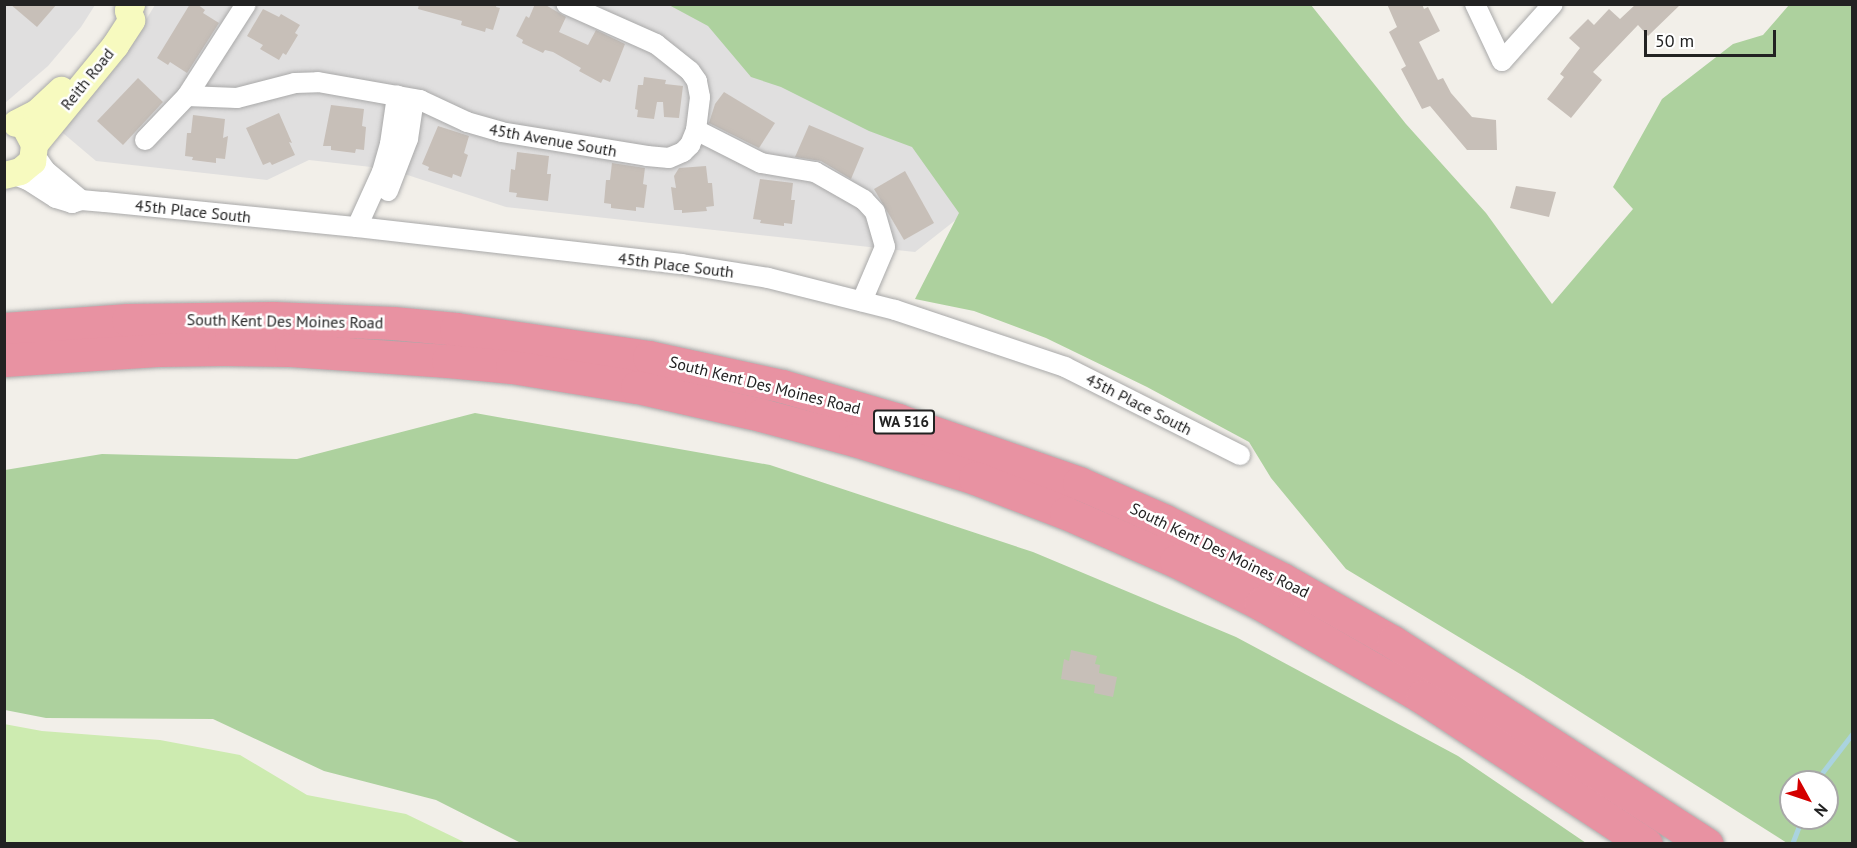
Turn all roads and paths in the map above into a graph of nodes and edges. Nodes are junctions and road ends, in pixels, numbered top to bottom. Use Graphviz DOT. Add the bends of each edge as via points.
graph roads {
  1 [pos="246,4"];
  2 [pos="566,4"];
  3 [pos="1474,4"];
  4 [pos="1552,4"];
  5 [pos="130,7"];
  6 [pos="187,96"];
  7 [pos="406,98"];
  8 [pos="10,122"];
  9 [pos="696,130"];
  10 [pos="145,140"];
  11 [pos="34,149"];
  12 [pos="8,174"];
  13 [pos="81,200"];
  14 [pos="364,228"];
  15 [pos="862,301"];
  16 [pos="4,329"];
  17 [pos="4,360"];
  18 [pos="1240,455"];
  19 [pos="1646,843"];
  20 [pos="1707,843"];
  1 -- 6 [label="street"];
  2 -- 9 [label="street, 45th Avenue South" via="656,44 685,66 700,91"];
  3 -- 4 [label="street" via="1502,61"];
  5 -- 8 [label="main road, Reith Road" via="120,12 50,102 36,113"];
  5 -- 11 [label="main road, Reith Road" via="131,20 115,45"];
  6 -- 7 [label="street, 45th Avenue South" via="237,98 318,81"];
  6 -- 10 [label="street"];
  7 -- 9 [label="street, 45th Avenue South" via="501,132 647,156 669,158 683,152"];
  7 -- 14 [label="street" via="402,158"];
  8 -- 11 [label="main road, Reith Road" via="31,135"];
  9 -- 15 [label="street" via="761,164 815,172 864,200 875,212 885,247"];
  11 -- 12 [label="main road, Reith Road" via="28,166"];
  11 -- 13 [label="street" via="46,171"];
  12 -- 13 [label="street, 45th Place South" via="28,180 62,201"];
  13 -- 14 [label="street, 45th Place South"];
  14 -- 15 [label="street, 45th Place South" via="725,270"];
  15 -- 18 [label="street, 45th Place South" via="1065,367"];
  16 -- 20 [label="highway, South Kent Des Moines Road / WA 516" via="128,320 273,318 456,329 649,357 782,386 898,420 1079,483 1282,579 1393,642"];
  17 -- 19 [label="highway, South Kent Des Moines Road / WA 516" via="224,349 291,350 512,367 637,387 855,440 975,478 1066,513 1176,561 1261,604 1422,697"];
}
